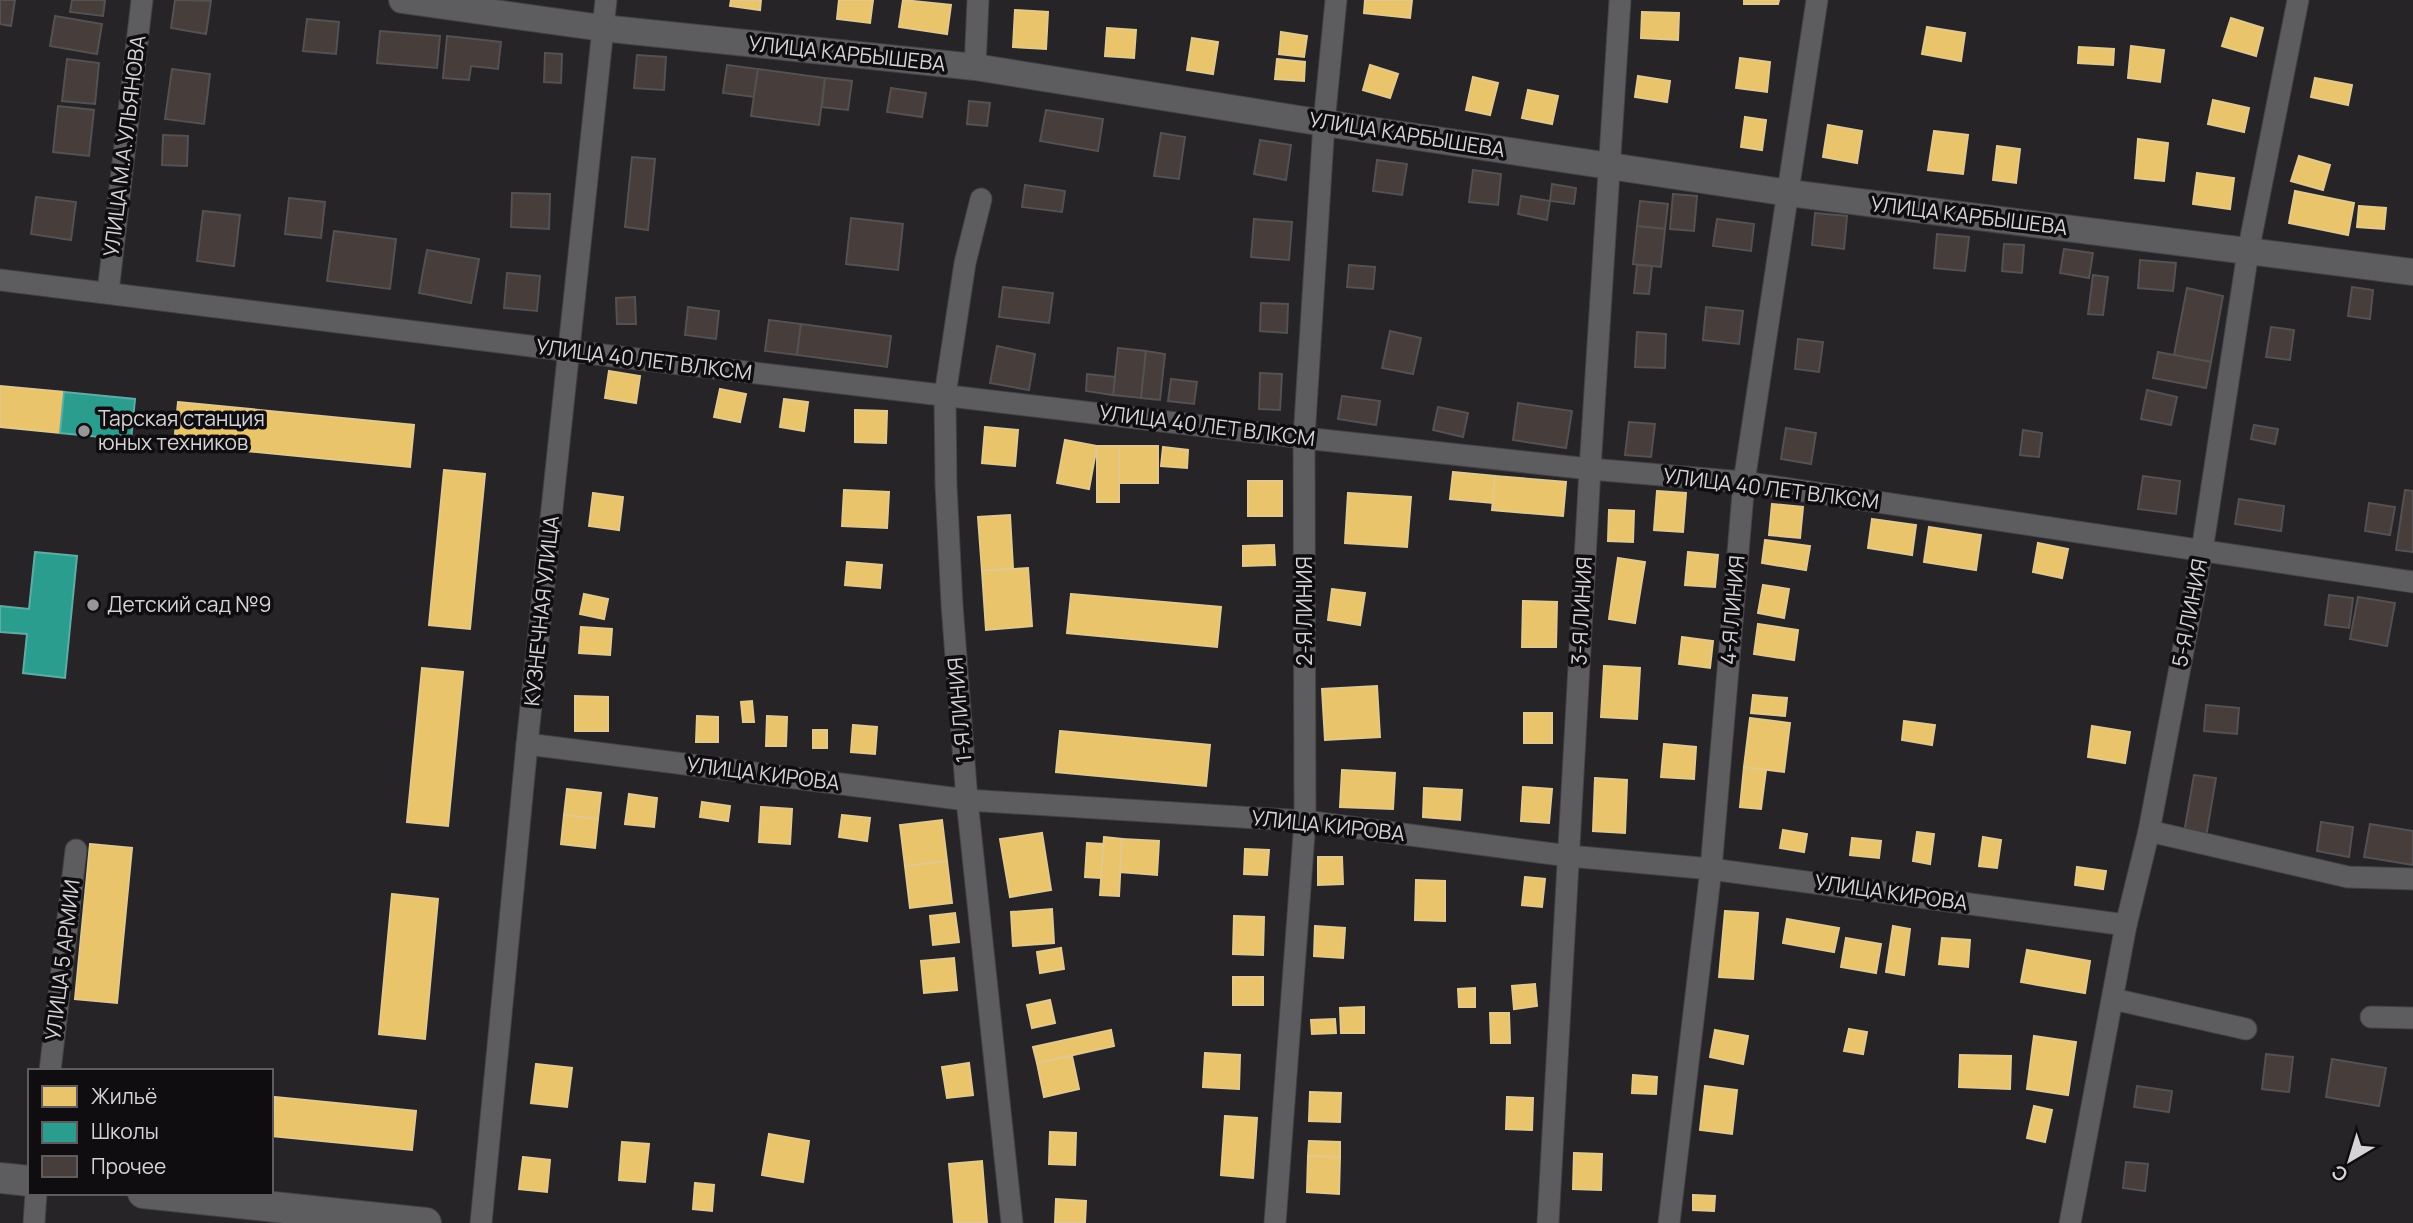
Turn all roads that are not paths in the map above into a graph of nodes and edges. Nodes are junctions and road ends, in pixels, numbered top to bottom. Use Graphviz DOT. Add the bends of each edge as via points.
graph roads {
  1 [pos="142,0"];
  2 [pos="402,0"];
  3 [pos="606,0"];
  4 [pos="978,0"];
  5 [pos="1336,0"];
  6 [pos="1620,0"];
  7 [pos="1817,0"];
  8 [pos="2298,0"];
  9 [pos="603,29"];
  10 [pos="975,67"];
  11 [pos="1324,123"];
  12 [pos="1610,166"];
  13 [pos="1789,193"];
  14 [pos="981,199"];
  15 [pos="2248,253"];
  16 [pos="2413,272"];
  17 [pos="0,280"];
  18 [pos="108,292"];
  19 [pos="570,351"];
  20 [pos="945,395"];
  21 [pos="1304,438"];
  22 [pos="1590,468"];
  23 [pos="1744,482"];
  24 [pos="2202,551"];
  25 [pos="2413,582"];
  26 [pos="527,744"];
  27 [pos="967,800"];
  28 [pos="1306,821"];
  29 [pos="2149,831"];
  30 [pos="76,850"];
  31 [pos="1569,856"];
  32 [pos="1711,869"];
  33 [pos="2413,879"];
  34 [pos="2126,925"];
  35 [pos="2113,999"];
  36 [pos="2371,1017"];
  37 [pos="2413,1018"];
  38 [pos="2246,1029"];
  39 [pos="50,1069"];
  40 [pos="0,1178"];
  41 [pos="28,1181"];
  42 [pos="36,1195"];
  43 [pos="162,1195"];
  44 [pos="34,1223"];
  45 [pos="426,1223"];
  46 [pos="481,1223"];
  47 [pos="1012,1223"];
  48 [pos="1275,1223"];
  49 [pos="1548,1223"];
  50 [pos="1669,1223"];
  51 [pos="2070,1223"];
  1 -- 18 [label="street, УЛИЦА М.А.УЛЬЯНОВА"];
  2 -- 9 [label="street, УЛИЦА КАРБЫШЕВА"];
  3 -- 9 [label="street, КУЗНЕЧНАЯ УЛИЦА"];
  4 -- 10 [label="street"];
  5 -- 11 [label="street, 2-Я ЛИНИЯ"];
  6 -- 12 [label="street, 3-Я ЛИНИЯ"];
  7 -- 13 [label="street, 4-Я ЛИНИЯ"];
  8 -- 15 [label="street, 5-Я ЛИНИЯ"];
  9 -- 10 [label="street, УЛИЦА КАРБЫШЕВА"];
  9 -- 19 [label="street, КУЗНЕЧНАЯ УЛИЦА"];
  10 -- 11 [label="street, УЛИЦА КАРБЫШЕВА"];
  11 -- 12 [label="street, УЛИЦА КАРБЫШЕВА"];
  11 -- 21 [label="street, 2-Я ЛИНИЯ"];
  12 -- 13 [label="street, УЛИЦА КАРБЫШЕВА"];
  12 -- 22 [label="street, 3-Я ЛИНИЯ"];
  13 -- 15 [label="street, УЛИЦА КАРБЫШЕВА"];
  13 -- 23 [label="street, 4-Я ЛИНИЯ"];
  14 -- 20 [label="street, 1-Я ЛИНИЯ" via="965,263"];
  15 -- 16 [label="street, УЛИЦА КАРБЫШЕВА"];
  15 -- 24 [label="street, 5-Я ЛИНИЯ"];
  17 -- 18 [label="street, УЛИЦА 40 ЛЕТ ВЛКСМ"];
  18 -- 19 [label="street, УЛИЦА 40 ЛЕТ ВЛКСМ"];
  19 -- 20 [label="street, УЛИЦА 40 ЛЕТ ВЛКСМ"];
  19 -- 26 [label="street, КУЗНЕЧНАЯ УЛИЦА"];
  20 -- 21 [label="street, УЛИЦА 40 ЛЕТ ВЛКСМ"];
  20 -- 27 [label="street, 1-Я ЛИНИЯ" via="952,605"];
  21 -- 22 [label="street, УЛИЦА 40 ЛЕТ ВЛКСМ"];
  21 -- 28 [label="street, 2-Я ЛИНИЯ"];
  22 -- 23 [label="street, УЛИЦА 40 ЛЕТ ВЛКСМ"];
  22 -- 31 [label="street, 3-Я ЛИНИЯ"];
  23 -- 24 [label="street, УЛИЦА 40 ЛЕТ ВЛКСМ"];
  23 -- 32 [label="street, 4-Я ЛИНИЯ"];
  24 -- 25 [label="street, УЛИЦА 40 ЛЕТ ВЛКСМ"];
  24 -- 29 [label="street, 5-Я ЛИНИЯ"];
  26 -- 27 [label="street, УЛИЦА КИРОВА"];
  26 -- 46 [label="street, КУЗНЕЧНАЯ УЛИЦА"];
  27 -- 28 [label="street, УЛИЦА КИРОВА"];
  27 -- 47 [label="street, 1-Я ЛИНИЯ"];
  28 -- 31 [label="street, УЛИЦА КИРОВА"];
  28 -- 48 [label="street, 2-Я ЛИНИЯ"];
  29 -- 33 [label="street" via="2348,877"];
  29 -- 34 [label="street, 5-Я ЛИНИЯ"];
  30 -- 39 [label="street, УЛИЦА 5 АРМИИ"];
  31 -- 32 [label="street, УЛИЦА КИРОВА"];
  31 -- 49 [label="street, 3-Я ЛИНИЯ"];
  32 -- 34 [label="street, УЛИЦА КИРОВА"];
  32 -- 50 [label="street, 4-Я ЛИНИЯ"];
  34 -- 35 [label="street, 5-Я ЛИНИЯ"];
  35 -- 38 [label="street"];
  35 -- 51 [label="street, 5-Я ЛИНИЯ"];
  36 -- 37 [label="street"];
  40 -- 41 [label="main road"];
  42 -- 44 [label="street"];
  43 -- 45 [label="main road"];
}
